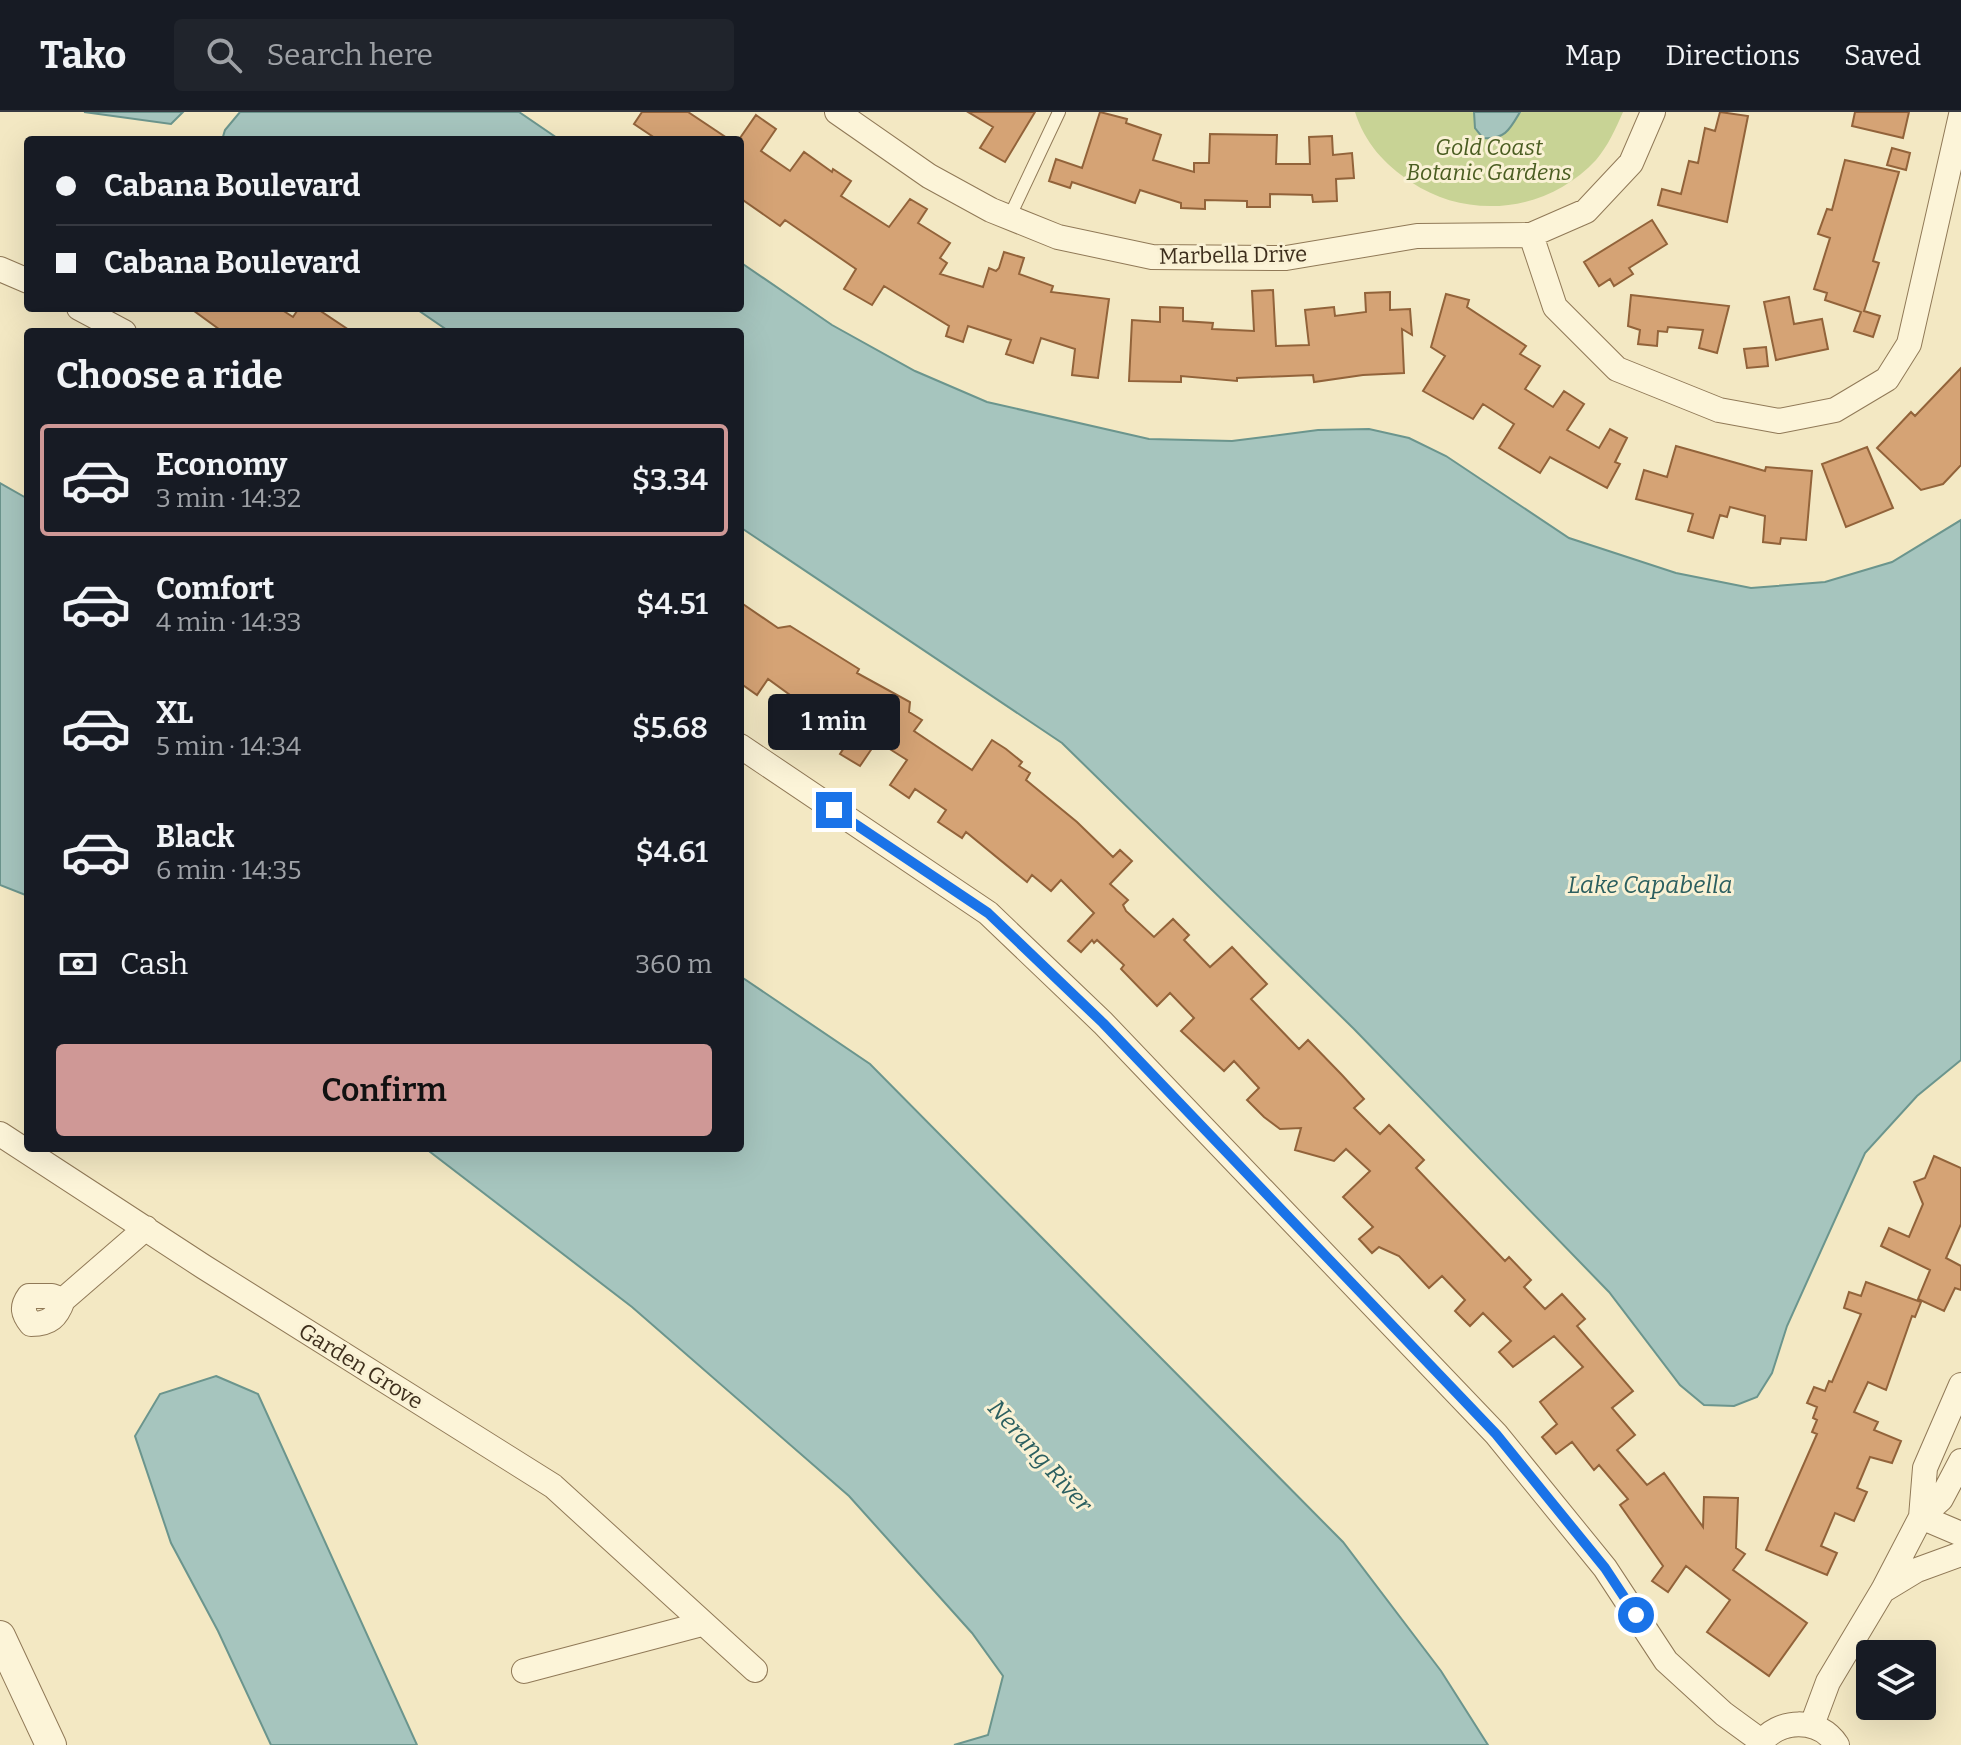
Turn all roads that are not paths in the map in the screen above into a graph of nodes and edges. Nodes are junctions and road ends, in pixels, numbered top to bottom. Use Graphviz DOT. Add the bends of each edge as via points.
graph roads {
  1 [pos="837,112"];
  2 [pos="1059,112"];
  3 [pos="1653,112"];
  4 [pos="1961,115"];
  5 [pos="1009,218"];
  6 [pos="1531,235"];
  7 [pos="0,269"];
  8 [pos="24,279"];
  9 [pos="86,312"];
  10 [pos="116,328"];
  11 [pos="744,749"];
  12 [pos="0,1134"];
  13 [pos="24,1149"];
  14 [pos="28,1152"];
  15 [pos="146,1228"];
  16 [pos="63,1300"];
  17 [pos="1961,1385"];
  18 [pos="1961,1461"];
  19 [pos="1921,1517"];
  20 [pos="1961,1534"];
  21 [pos="1961,1554"];
  22 [pos="1883,1590"];
  23 [pos="702,1624"];
  24 [pos="0,1636"];
  25 [pos="755,1670"];
  26 [pos="524,1671"];
  27 [pos="1812,1725"];
  28 [pos="1760,1743"];
  29 [pos="51,1745"];
  30 [pos="1837,1745"];
  1 -- 5 [label="street, Marbella Drive" via="929,176"];
  2 -- 5 [label="lane"];
  3 -- 6 [label="street, Marbella Drive" via="1631,163 1586,211"];
  4 -- 6 [label="street" via="1909,344 1887,379 1835,410 1779,421 1719,410 1617,369 1555,307"];
  5 -- 6 [label="street, Marbella Drive" via="1058,237 1152,257 1286,258 1417,236"];
  7 -- 8 [label="street"];
  9 -- 10 [label="street"];
  11 -- 28 [label="street" via="988,913 1103,1023 1496,1434 1605,1568 1666,1661"];
  12 -- 13 [label="street, Garden Grove"];
  14 -- 15 [label="street, Garden Grove"];
  15 -- 16 [label="street"];
  15 -- 23 [label="street, Garden Grove" via="553,1486"];
  17 -- 19 [label="street" via="1925,1468"];
  18 -- 19 [label="street" via="1941,1499"];
  19 -- 20 [label="street"];
  19 -- 22 [label="street"];
  21 -- 22 [label="street"];
  22 -- 27 [label="street" via="1828,1682"];
  23 -- 25 [label="street, Garden Grove"];
  23 -- 26 [label="street"];
  24 -- 29 [label="street"];
  27 -- 28 [label="street" via="1781,1727"];
  27 -- 30 [label="street"];
}
